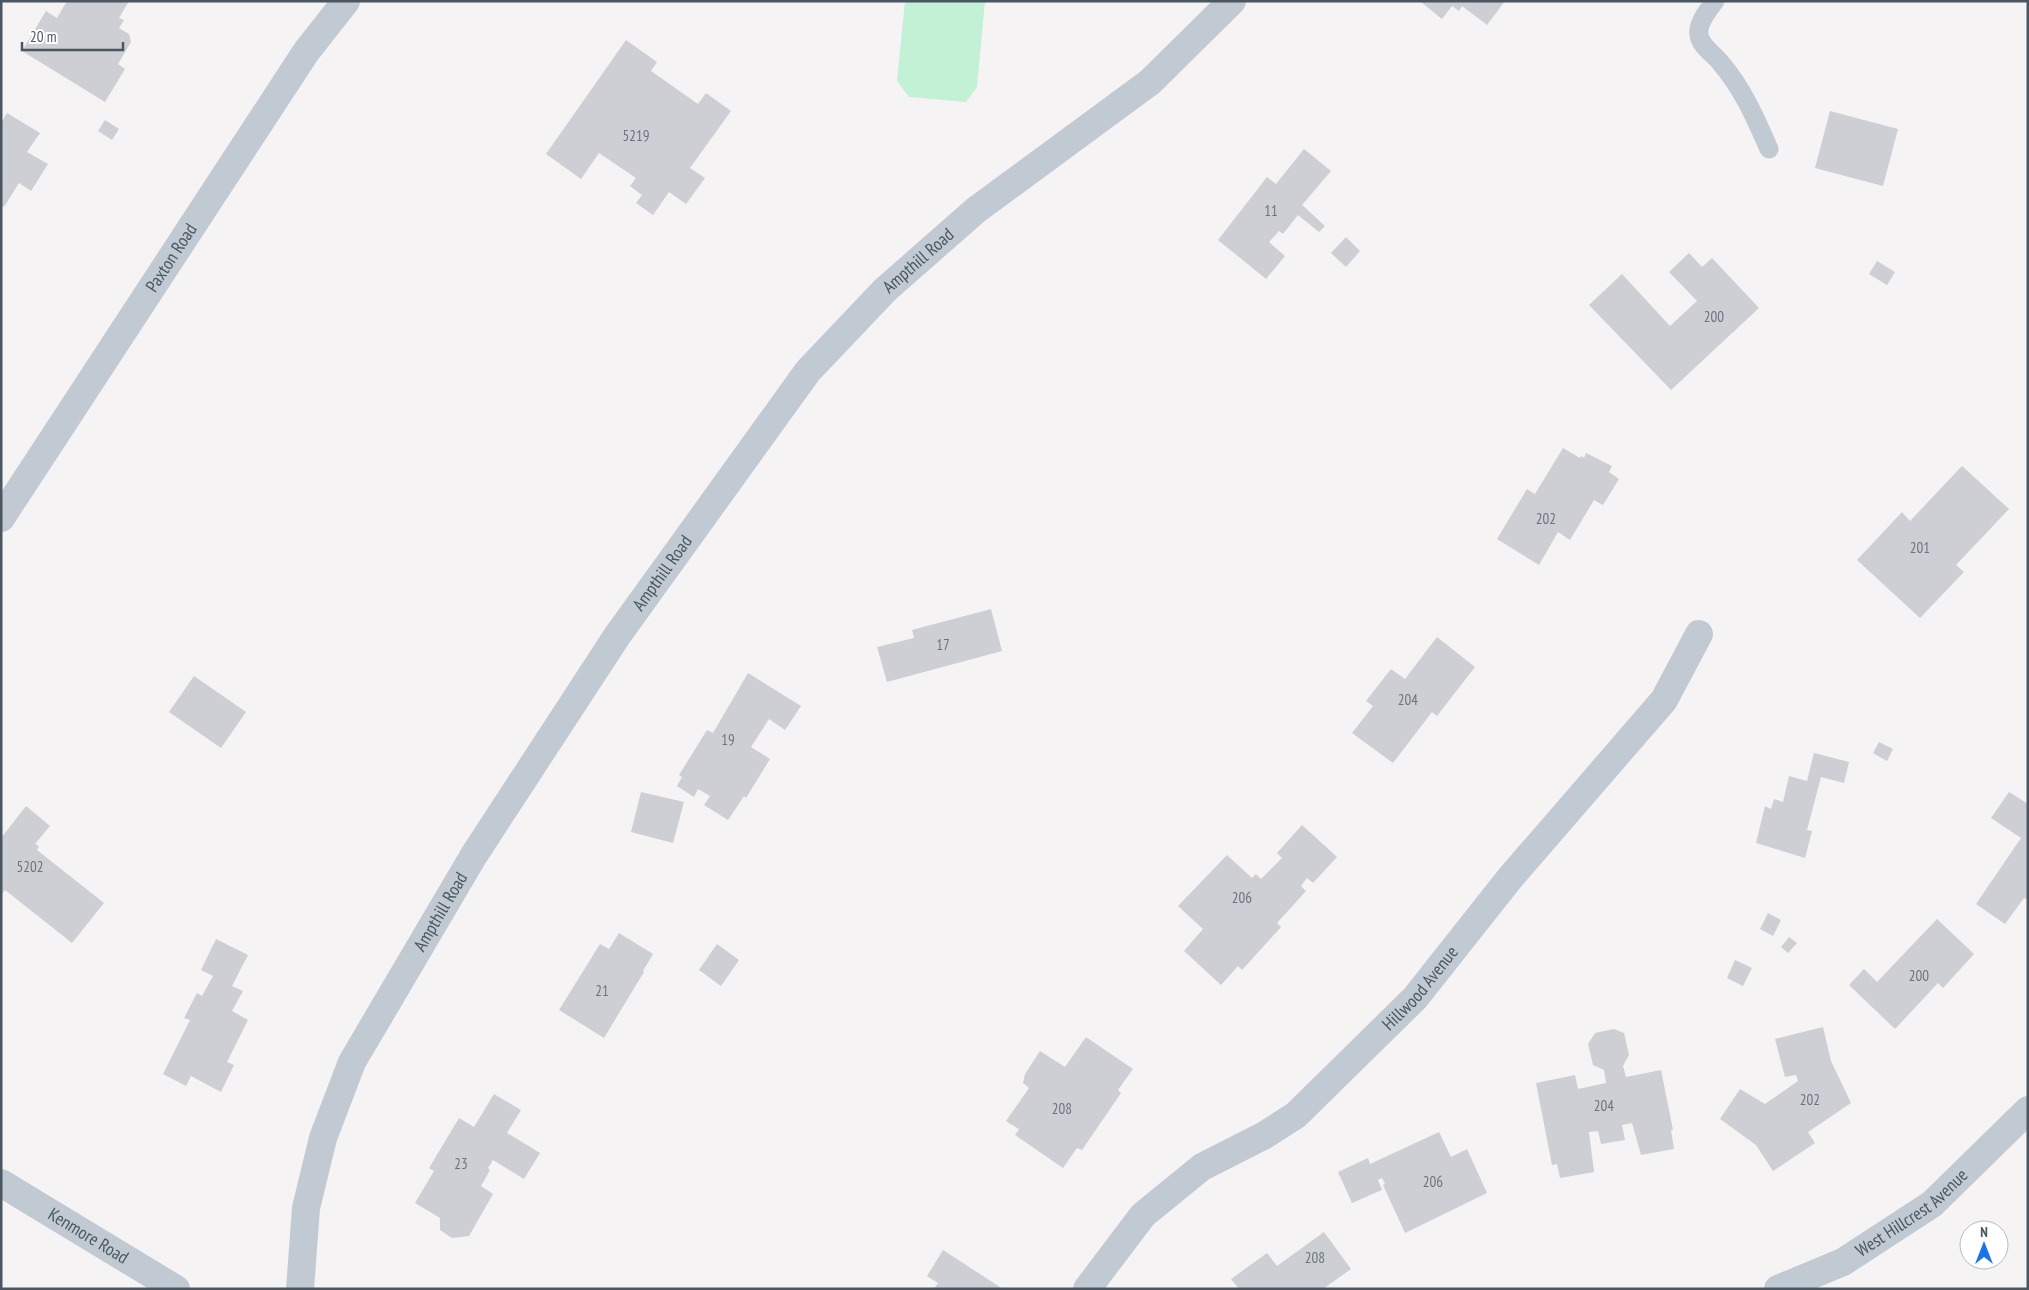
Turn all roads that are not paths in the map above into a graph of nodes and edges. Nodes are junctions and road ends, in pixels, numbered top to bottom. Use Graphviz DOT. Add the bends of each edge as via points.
graph roads {
  1 [pos="346,1"];
  2 [pos="1232,1"];
  3 [pos="1715,1"];
  4 [pos="1769,149"];
  5 [pos="1,518"];
  6 [pos="1699,634"];
  7 [pos="2028,1110"];
  8 [pos="1,1183"];
  9 [pos="176,1289"];
  10 [pos="300,1289"];
  11 [pos="1087,1289"];
  12 [pos="1778,1289"];
  1 -- 5 [label="street, Paxton Road" via="306,52"];
  2 -- 10 [label="street, Ampthill Road" via="1150,82 976,210 885,290 808,371 617,636 474,856 352,1062 322,1138 306,1208"];
  3 -- 4 [label="lane" via="1698,33 1701,43 1716,57 1750,104"];
  6 -- 11 [label="street, Hillwood Avenue" via="1664,700 1510,878 1415,998 1296,1115 1202,1167 1143,1216"];
  7 -- 12 [label="street, West Hillcrest Avenue" via="1932,1204 1843,1262"];
  8 -- 9 [label="street, Kenmore Road"];
}
